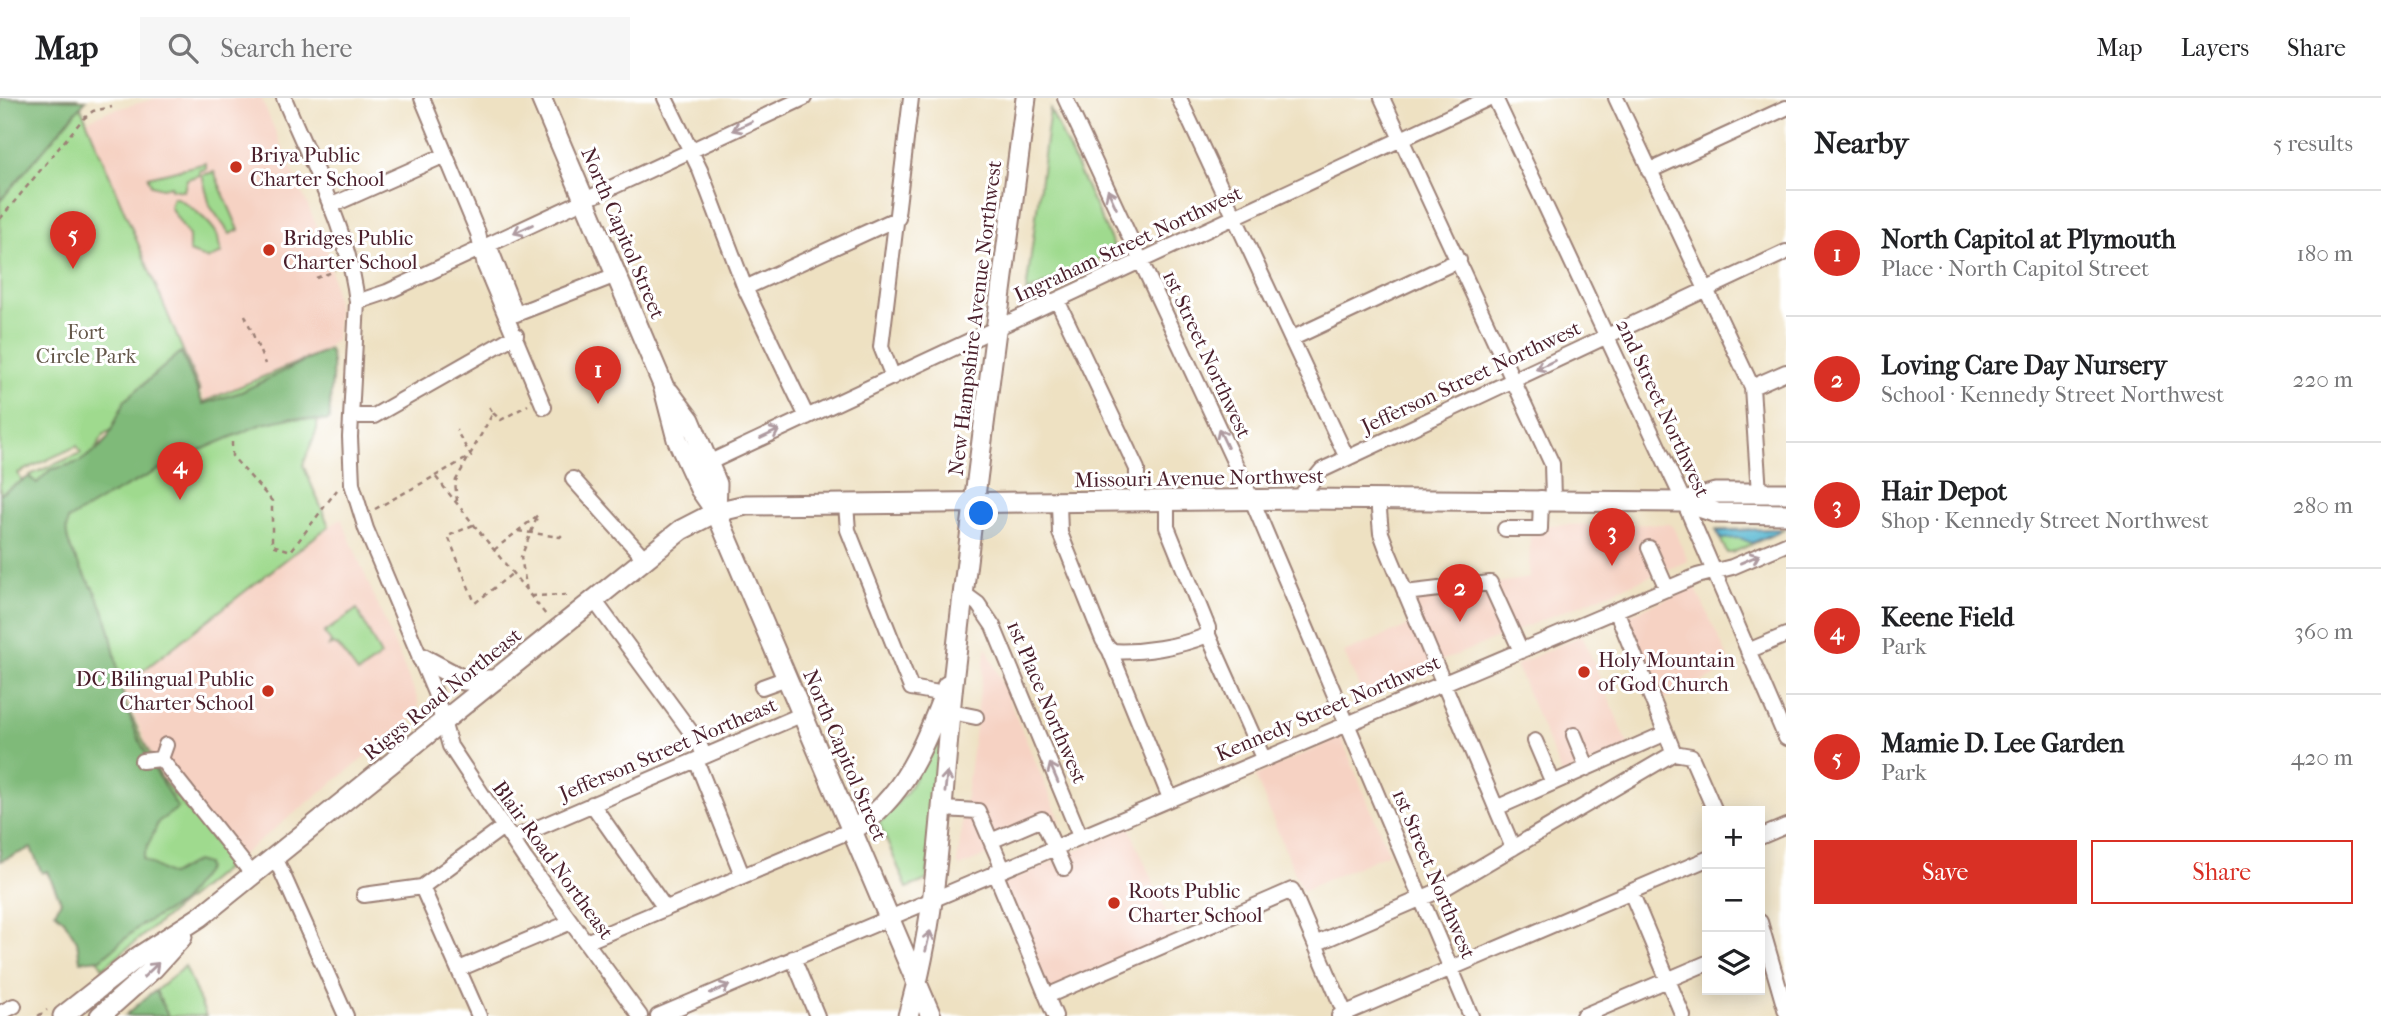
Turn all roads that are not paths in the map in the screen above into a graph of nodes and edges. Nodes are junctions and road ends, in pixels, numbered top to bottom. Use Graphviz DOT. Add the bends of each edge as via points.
graph roads {
  1 [pos="284,98"];
  2 [pos="422,98"];
  3 [pos="541,98"];
  4 [pos="666,98"];
  5 [pos="804,98"];
  6 [pos="911,98"];
  7 [pos="1026,98"];
  8 [pos="1065,98"];
  9 [pos="1180,98"];
  10 [pos="1382,98"];
  11 [pos="1489,98"];
  12 [pos="1495,98"];
  13 [pos="1616,98"];
  14 [pos="1786,107"];
  15 [pos="1402,139"];
  16 [pos="690,150"];
  17 [pos="445,155"];
  18 [pos="1649,170"];
  19 [pos="584,200"];
  20 [pos="330,206"];
  21 [pos="1236,216"];
  22 [pos="898,218"];
  23 [pos="485,247"];
  24 [pos="1786,252"];
  25 [pos="1459,260"];
  26 [pos="1140,261"];
  27 [pos="616,275"];
  28 [pos="745,288"];
  29 [pos="1705,290"];
  30 [pos="1057,300"];
  31 [pos="357,302"];
  32 [pos="997,328"];
  33 [pos="516,335"];
  34 [pos="1606,336"];
  35 [pos="1293,338"];
  36 [pos="1786,372"];
  37 [pos="893,377"];
  38 [pos="1514,379"];
  39 [pos="663,385"];
  40 [pos="1752,387"];
  41 [pos="544,407"];
  42 [pos="351,416"];
  43 [pos="807,417"];
  44 [pos="1347,458"];
  45 [pos="708,463"];
  46 [pos="573,479"];
  47 [pos="1759,493"];
  48 [pos="1786,493"];
  49 [pos="1547,498"];
  50 [pos="1298,499"];
  51 [pos="1378,499"];
  52 [pos="1252,500"];
  53 [pos="1137,501"];
  54 [pos="1167,501"];
  55 [pos="1684,502"];
  56 [pos="1059,503"];
  57 [pos="975,504"];
  58 [pos="846,505"];
  59 [pos="716,512"];
  60 [pos="1786,514"];
  61 [pos="1505,529"];
  62 [pos="1786,544"];
  63 [pos="1649,548"];
  64 [pos="645,559"];
  65 [pos="1713,572"];
  66 [pos="1667,589"];
  67 [pos="963,593"];
  68 [pos="1405,593"];
  69 [pos="594,600"];
  70 [pos="1616,610"];
  71 [pos="1208,635"];
  72 [pos="1786,635"];
  73 [pos="1110,651"];
  74 [pos="1521,651"];
  75 [pos="1748,651"];
  76 [pos="422,658"];
  77 [pos="787,678"];
  78 [pos="495,680"];
  79 [pos="1443,683"];
  80 [pos="762,687"];
  81 [pos="948,703"];
  82 [pos="803,714"];
  83 [pos="976,717"];
  84 [pos="441,723"];
  85 [pos="1346,724"];
  86 [pos="1666,733"];
  87 [pos="1574,735"];
  88 [pos="1786,737"];
  89 [pos="1535,741"];
  90 [pos="1674,753"];
  91 [pos="700,758"];
  92 [pos="1263,758"];
  93 [pos="142,761"];
  94 [pos="1587,767"];
  95 [pos="1553,783"];
  96 [pos="1170,798"];
  97 [pos="592,804"];
  98 [pos="1713,806"];
  99 [pos="1496,808"];
  100 [pos="943,809"];
  101 [pos="1786,826"];
  102 [pos="852,830"];
  103 [pos="507,833"];
  104 [pos="1765,835"];
  105 [pos="1080,836"];
  106 [pos="991,841"];
  107 [pos="1055,847"];
  108 [pos="1513,848"];
  109 [pos="275,857"];
  110 [pos="1702,861"];
  111 [pos="1064,868"];
  112 [pos="999,871"];
  113 [pos="253,875"];
  114 [pos="742,875"];
  115 [pos="422,887"];
  116 [pos="1631,892"];
  117 [pos="364,895"];
  118 [pos="934,898"];
  119 [pos="1421,899"];
  120 [pos="665,908"];
  121 [pos="200,917"];
  122 [pos="889,917"];
  123 [pos="571,922"];
  124 [pos="586,942"];
  125 [pos="1315,944"];
  126 [pos="1765,945"];
  127 [pos="793,958"];
  128 [pos="1702,965"];
  129 [pos="458,969"];
  130 [pos="1451,969"];
  131 [pos="1668,980"];
  132 [pos="918,984"];
  133 [pos="1047,996"];
  134 [pos="14,1006"];
  135 [pos="1786,1011"];
  136 [pos="0,1013"];
  137 [pos="1343,1015"];
  138 [pos="63,1016"];
  139 [pos="100,1016"];
  140 [pos="346,1016"];
  141 [pos="479,1016"];
  142 [pos="640,1016"];
  143 [pos="658,1016"];
  144 [pos="817,1016"];
  145 [pos="908,1016"];
  146 [pos="931,1016"];
  147 [pos="1055,1016"];
  148 [pos="1471,1016"];
  149 [pos="1583,1016"];
  150 [pos="1683,1016"];
  151 [pos="1774,1016"];
  1 -- 20 [label="street, Blair Road Northeast"];
  2 -- 17 [label="street"];
  3 -- 19 [label="main road, North Capitol Street"];
  4 -- 16 [label="street"];
  5 -- 16 [label="street, one-way"];
  6 -- 22 [label="street"];
  7 -- 32 [label="main road, New Hampshire Avenue Northwest"];
  26 -- 8 [label="street, 1st Street Northwest, one-way"];
  9 -- 21 [label="street"];
  10 -- 15 [label="street"];
  11 -- 15 [label="street, Ingraham Street Northwest"];
  12 -- 34 [label="street, 2nd Street Northwest"];
  13 -- 18 [label="street"];
  14 -- 18 [label="street"];
  15 -- 21 [label="street, Ingraham Street Northwest"];
  15 -- 25 [label="street"];
  16 -- 19 [label="street"];
  16 -- 28 [label="street"];
  17 -- 20 [label="street"];
  17 -- 23 [label="street"];
  18 -- 29 [label="street"];
  19 -- 23 [label="street, one-way"];
  19 -- 27 [label="main road, North Capitol Street"];
  20 -- 31 [label="street, Blair Road Northeast" via="350,258"];
  21 -- 26 [label="street, Ingraham Street Northwest"];
  21 -- 35 [label="street"];
  22 -- 28 [label="street"];
  22 -- 37 [label="street" via="881,348"];
  23 -- 27 [label="street" via="516,314"];
  23 -- 31 [label="street"];
  23 -- 33 [label="street" via="485,266"];
  24 -- 29 [label="street, Jefferson Street Northwest"];
  25 -- 35 [label="street"];
  25 -- 38 [label="street"];
  26 -- 30 [label="street, Ingraham Street Northwest"];
  52 -- 26 [label="street, 1st Street Northwest, one-way"];
  27 -- 39 [label="main road, North Capitol Street"];
  28 -- 43 [label="street"];
  29 -- 34 [label="street, Jefferson Street Northwest"];
  29 -- 40 [label="street"];
  30 -- 32 [label="street, Ingraham Street Northwest"];
  30 -- 53 [label="street" via="1138,469"];
  31 -- 42 [label="street, Blair Road Northeast"];
  32 -- 37 [label="street, Ingraham Street Northwest"];
  32 -- 57 [label="main road, New Hampshire Avenue Northwest"];
  33 -- 41 [label="street"];
  33 -- 42 [label="street" via="374,416"];
  34 -- 38 [label="street, Jefferson Street Northwest, one-way"];
  34 -- 55 [label="street, 2nd Street Northwest"];
  35 -- 44 [label="street"];
  36 -- 40 [label="street"];
  37 -- 43 [label="street, Ingraham Street Northwest"];
  38 -- 44 [label="street, Jefferson Street Northwest"];
  38 -- 49 [label="street" via="1552,464"];
  39 -- 45 [label="main road" via="690,420"];
  39 -- 59 [label="main road" via="677,439"];
  40 -- 47 [label="street"];
  42 -- 76 [label="street, Blair Road Northeast" via="350,460 358,508"];
  45 -- 43 [label="street, Ingraham Street Northwest, one-way"];
  44 -- 50 [label="street, Jefferson Street Northwest" via="1322,470"];
  45 -- 59 [label="main road" via="717,484"];
  46 -- 64 [label="street"];
  47 -- 48 [label="main road, Missouri Avenue Northwest"];
  47 -- 55 [label="main road, Missouri Avenue Northwest" via="1714,493"];
  49 -- 51 [label="main road, Missouri Avenue Northwest"];
  49 -- 55 [label="main road, Missouri Avenue Northwest"];
  49 -- 61 [label="street" via="1540,529"];
  50 -- 51 [label="main road, Missouri Avenue Northwest"];
  50 -- 52 [label="main road, Missouri Avenue Northwest"];
  51 -- 68 [label="street" via="1381,533"];
  52 -- 54 [label="main road, Missouri Avenue Northwest"];
  52 -- 85 [label="street, 1st Street Northwest"];
  53 -- 54 [label="main road, Missouri Avenue Northwest"];
  53 -- 56 [label="main road, Missouri Avenue Northwest"];
  54 -- 71 [label="street" via="1167,527"];
  55 -- 60 [label="main road, Missouri Avenue Northwest" via="1717,513"];
  55 -- 65 [label="street, 2nd Street Northwest"];
  56 -- 57 [label="main road, Missouri Avenue Northwest"];
  56 -- 73 [label="street" via="1060,533"];
  57 -- 58 [label="main road, Missouri Avenue Northwest"];
  57 -- 67 [label="main road, New Hampshire Avenue Northwest"];
  58 -- 59 [label="main road, Missouri Avenue Northwest" via="746,505"];
  58 -- 81 [label="street" via="848,530 911,688"];
  59 -- 64 [label="main road, Riggs Road Northeast" via="681,530"];
  59 -- 77 [label="main road, North Capitol Street"];
  65 -- 62 [label="street, Kennedy Street Northwest, one-way"];
  63 -- 66 [label="street"];
  64 -- 69 [label="main road, Riggs Road Northeast"];
  65 -- 66 [label="street, Kennedy Street Northwest"];
  65 -- 75 [label="street, 2nd Street Northwest"];
  66 -- 70 [label="street, Kennedy Street Northwest"];
  67 -- 81 [label="main road, New Hampshire Avenue Northwest"];
  105 -- 67 [label="street, 1st Place Northwest, one-way" via="993,626 978,604"];
  68 -- 74 [label="street" via="1490,583"];
  68 -- 79 [label="street"];
  69 -- 78 [label="main road, Riggs Road Northeast"];
  69 -- 91 [label="street" via="694,727"];
  70 -- 74 [label="street, Kennedy Street Northwest"];
  70 -- 86 [label="street"];
  71 -- 73 [label="street" via="1185,645"];
  71 -- 92 [label="street"];
  72 -- 75 [label="street"];
  73 -- 96 [label="street"];
  74 -- 79 [label="street, Kennedy Street Northwest"];
  75 -- 88 [label="street, 2nd Street Northwest"];
  76 -- 78 [label="main road" via="463,680"];
  76 -- 84 [label="street, Blair Road Northeast"];
  77 -- 80 [label="street"];
  77 -- 82 [label="main road, North Capitol Street"];
  78 -- 84 [label="main road, Riggs Road Northeast"];
  79 -- 85 [label="street, Kennedy Street Northwest"];
  79 -- 99 [label="street"];
  81 -- 83 [label="street"];
  100 -- 81 [label="main road, New Hampshire Avenue Northwest, one-way"];
  81 -- 102 [label="main road, New Hampshire Avenue Northwest" via="908,772 880,809"];
  82 -- 91 [label="street, Jefferson Street Northeast"];
  82 -- 102 [label="main road, North Capitol Street"];
  84 -- 103 [label="street, Blair Road Northeast" via="450,746"];
  84 -- 109 [label="main road, Riggs Road Northeast"];
  85 -- 92 [label="street, Kennedy Street Northwest"];
  85 -- 119 [label="street, 1st Street Northwest"];
  86 -- 90 [label="street"];
  86 -- 94 [label="street"];
  87 -- 94 [label="street"];
  89 -- 95 [label="street"];
  90 -- 98 [label="street" via="1691,756"];
  90 -- 108 [label="street"];
  91 -- 97 [label="street, Jefferson Street Northeast"];
  91 -- 114 [label="street"];
  92 -- 96 [label="street, Kennedy Street Northwest"];
  93 -- 113 [label="street" via="164,752"];
  94 -- 95 [label="street"];
  95 -- 99 [label="street"];
  96 -- 105 [label="street, Kennedy Street Northwest"];
  97 -- 103 [label="street, Jefferson Street Northeast"];
  97 -- 120 [label="street"];
  99 -- 108 [label="street"];
  100 -- 106 [label="street" via="978,811"];
  100 -- 118 [label="main road, New Hampshire Avenue Northwest"];
  101 -- 104 [label="street"];
  102 -- 114 [label="street"];
  102 -- 122 [label="main road, North Capitol Street"];
  103 -- 115 [label="street, Jefferson Street Northeast"];
  103 -- 123 [label="street, Blair Road Northeast"];
  105 -- 107 [label="street, Kennedy Street Northwest"];
  106 -- 107 [label="street" via="1042,819"];
  106 -- 112 [label="street"];
  107 -- 111 [label="street"];
  107 -- 112 [label="street, Kennedy Street Northwest"];
  108 -- 119 [label="street"];
  109 -- 113 [label="main road, Riggs Road Northeast"];
  109 -- 140 [label="street"];
  110 -- 116 [label="street"];
  112 -- 118 [label="street, Kennedy Street Northwest"];
  112 -- 133 [label="street"];
  113 -- 121 [label="main road, Riggs Road Northeast"];
  114 -- 120 [label="street"];
  115 -- 117 [label="street"];
  115 -- 129 [label="street"];
  116 -- 130 [label="street"];
  116 -- 131 [label="street"];
  118 -- 122 [label="street, Kennedy Street Northwest"];
  132 -- 118 [label="main road, New Hampshire Avenue Northwest, one-way"];
  119 -- 125 [label="street"];
  119 -- 130 [label="street, 1st Street Northwest"];
  120 -- 124 [label="street"];
  121 -- 138 [label="main road, Riggs Road Northeast" via="138,957"];
  139 -- 121 [label="main road, Riggs Road Northeast, one-way" via="153,969"];
  122 -- 127 [label="street, Kennedy Street Northwest"];
  122 -- 132 [label="main road, North Capitol Street"];
  123 -- 124 [label="street, Blair Road Northeast"];
  123 -- 129 [label="street"];
  124 -- 142 [label="street, Blair Road Northeast"];
  125 -- 133 [label="street" via="1292,890"];
  125 -- 137 [label="street"];
  126 -- 135 [label="street"];
  143 -- 127 [label="street, Kennedy Street Northwest, one-way"];
  127 -- 144 [label="street"];
  128 -- 131 [label="street"];
  129 -- 141 [label="street"];
  130 -- 137 [label="street"];
  130 -- 148 [label="street, 1st Street Northwest"];
  131 -- 149 [label="street"];
  131 -- 150 [label="street"];
  132 -- 145 [label="main road, New Hampshire Avenue Northwest"];
  132 -- 146 [label="main road, North Capitol Street"];
  133 -- 147 [label="street"];
  134 -- 136 [label="street"];
  135 -- 151 [label="street"];
}
